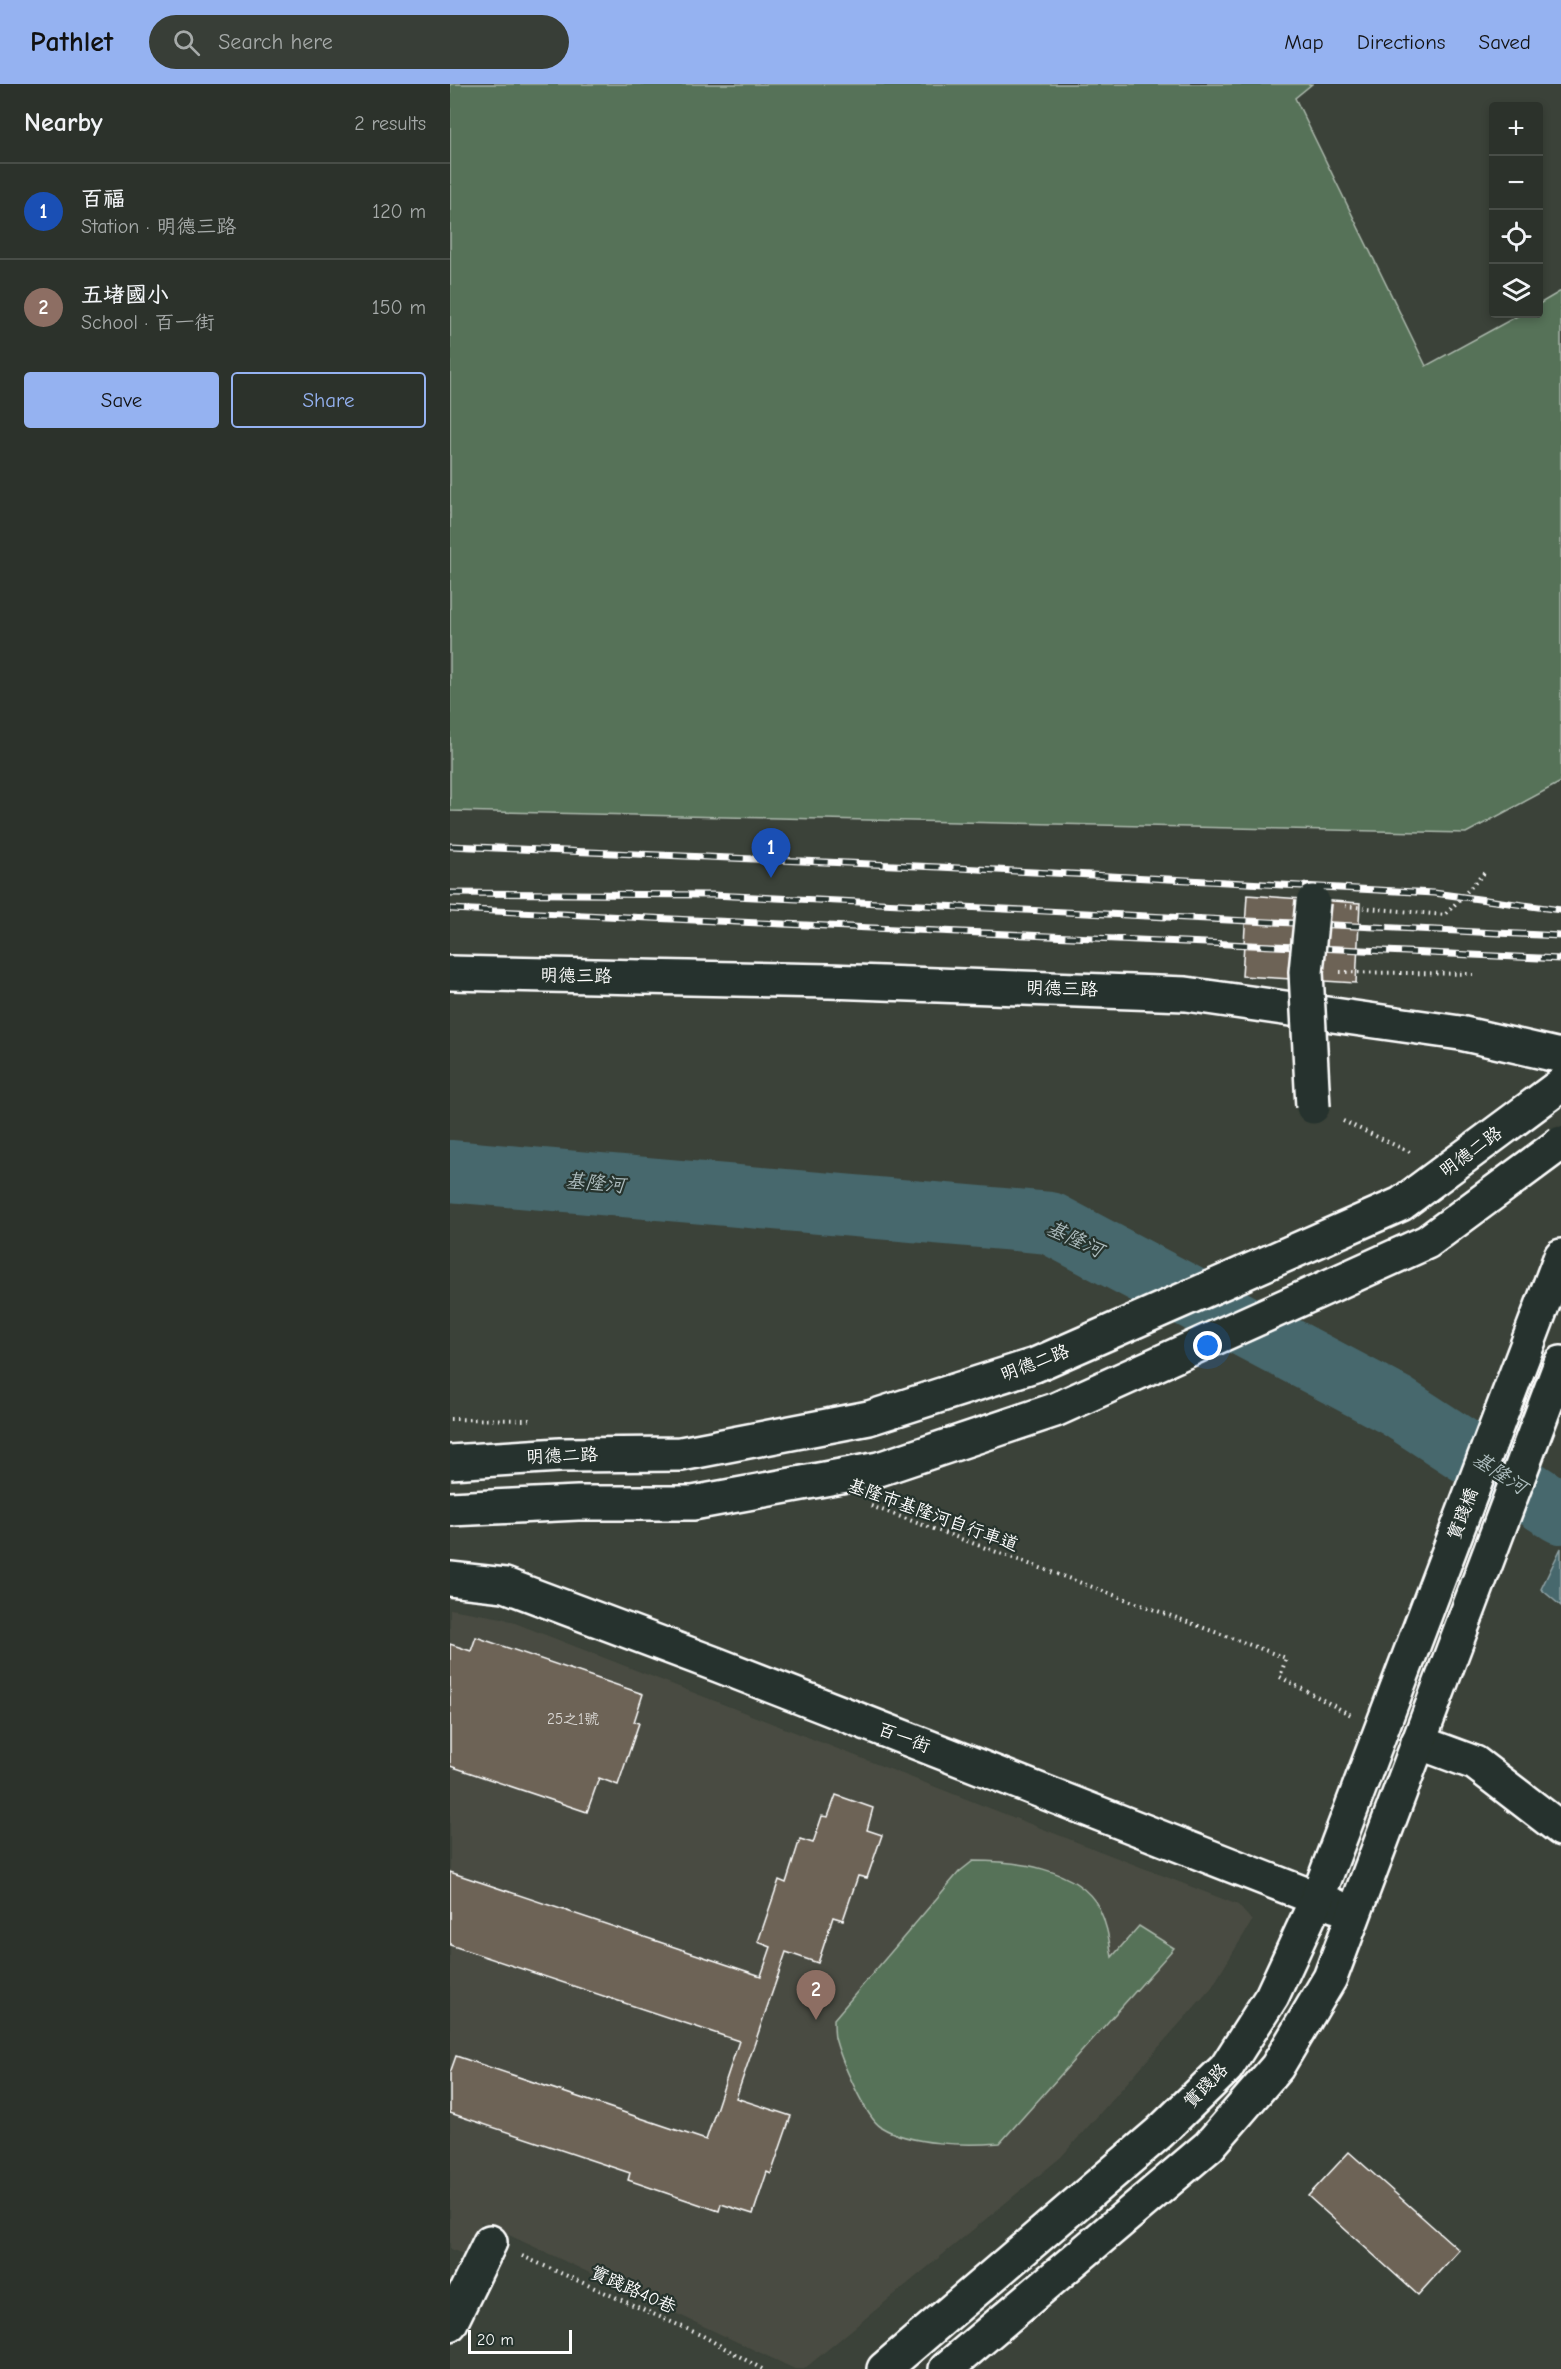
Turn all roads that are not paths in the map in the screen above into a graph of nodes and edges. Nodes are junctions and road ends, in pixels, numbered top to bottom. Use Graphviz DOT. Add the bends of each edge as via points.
graph roads {
  1 [pos="1313,902"];
  2 [pos="450,974"];
  3 [pos="1561,1056"];
  4 [pos="1561,1085"];
  5 [pos="1313,1107"];
  6 [pos="1561,1143"];
  7 [pos="1561,1256"];
  8 [pos="1561,1363"];
  9 [pos="450,1462"];
  10 [pos="450,1509"];
  11 [pos="450,1579"];
  12 [pos="1390,1704"];
  13 [pos="1423,1730"];
  14 [pos="1561,1829"];
  15 [pos="1317,1899"];
  16 [pos="1354,1912"];
  17 [pos="490,2242"];
  18 [pos="450,2324"];
  19 [pos="884,2369"];
  20 [pos="946,2369"];
  1 -- 5 [label="street, bridge" via="1306,972"];
  2 -- 3 [label="street, 明德三路" via="829,981 1186,994 1460,1033"];
  4 -- 9 [label="street, 明德二路, bridge" via="1401,1203 1035,1365 869,1418 681,1454 560,1455"];
  6 -- 10 [label="street, bridge" via="1427,1242 1055,1410 890,1466 693,1503"];
  7 -- 12 [label="street, 實踐橋"];
  8 -- 13 [label="street"];
  11 -- 15 [label="street, 百一街" via="505,1585"];
  12 -- 15 [label="street, 實踐路"];
  13 -- 14 [label="street" via="1475,1763"];
  13 -- 16 [label="street"];
  15 -- 16 [label="street, 百一街"];
  15 -- 19 [label="street, 實踐路" via="1272,1996 1226,2068 1159,2133"];
  16 -- 20 [label="street" via="1330,1978 1277,2067 1209,2146"];
  17 -- 18 [label="street"];
}
